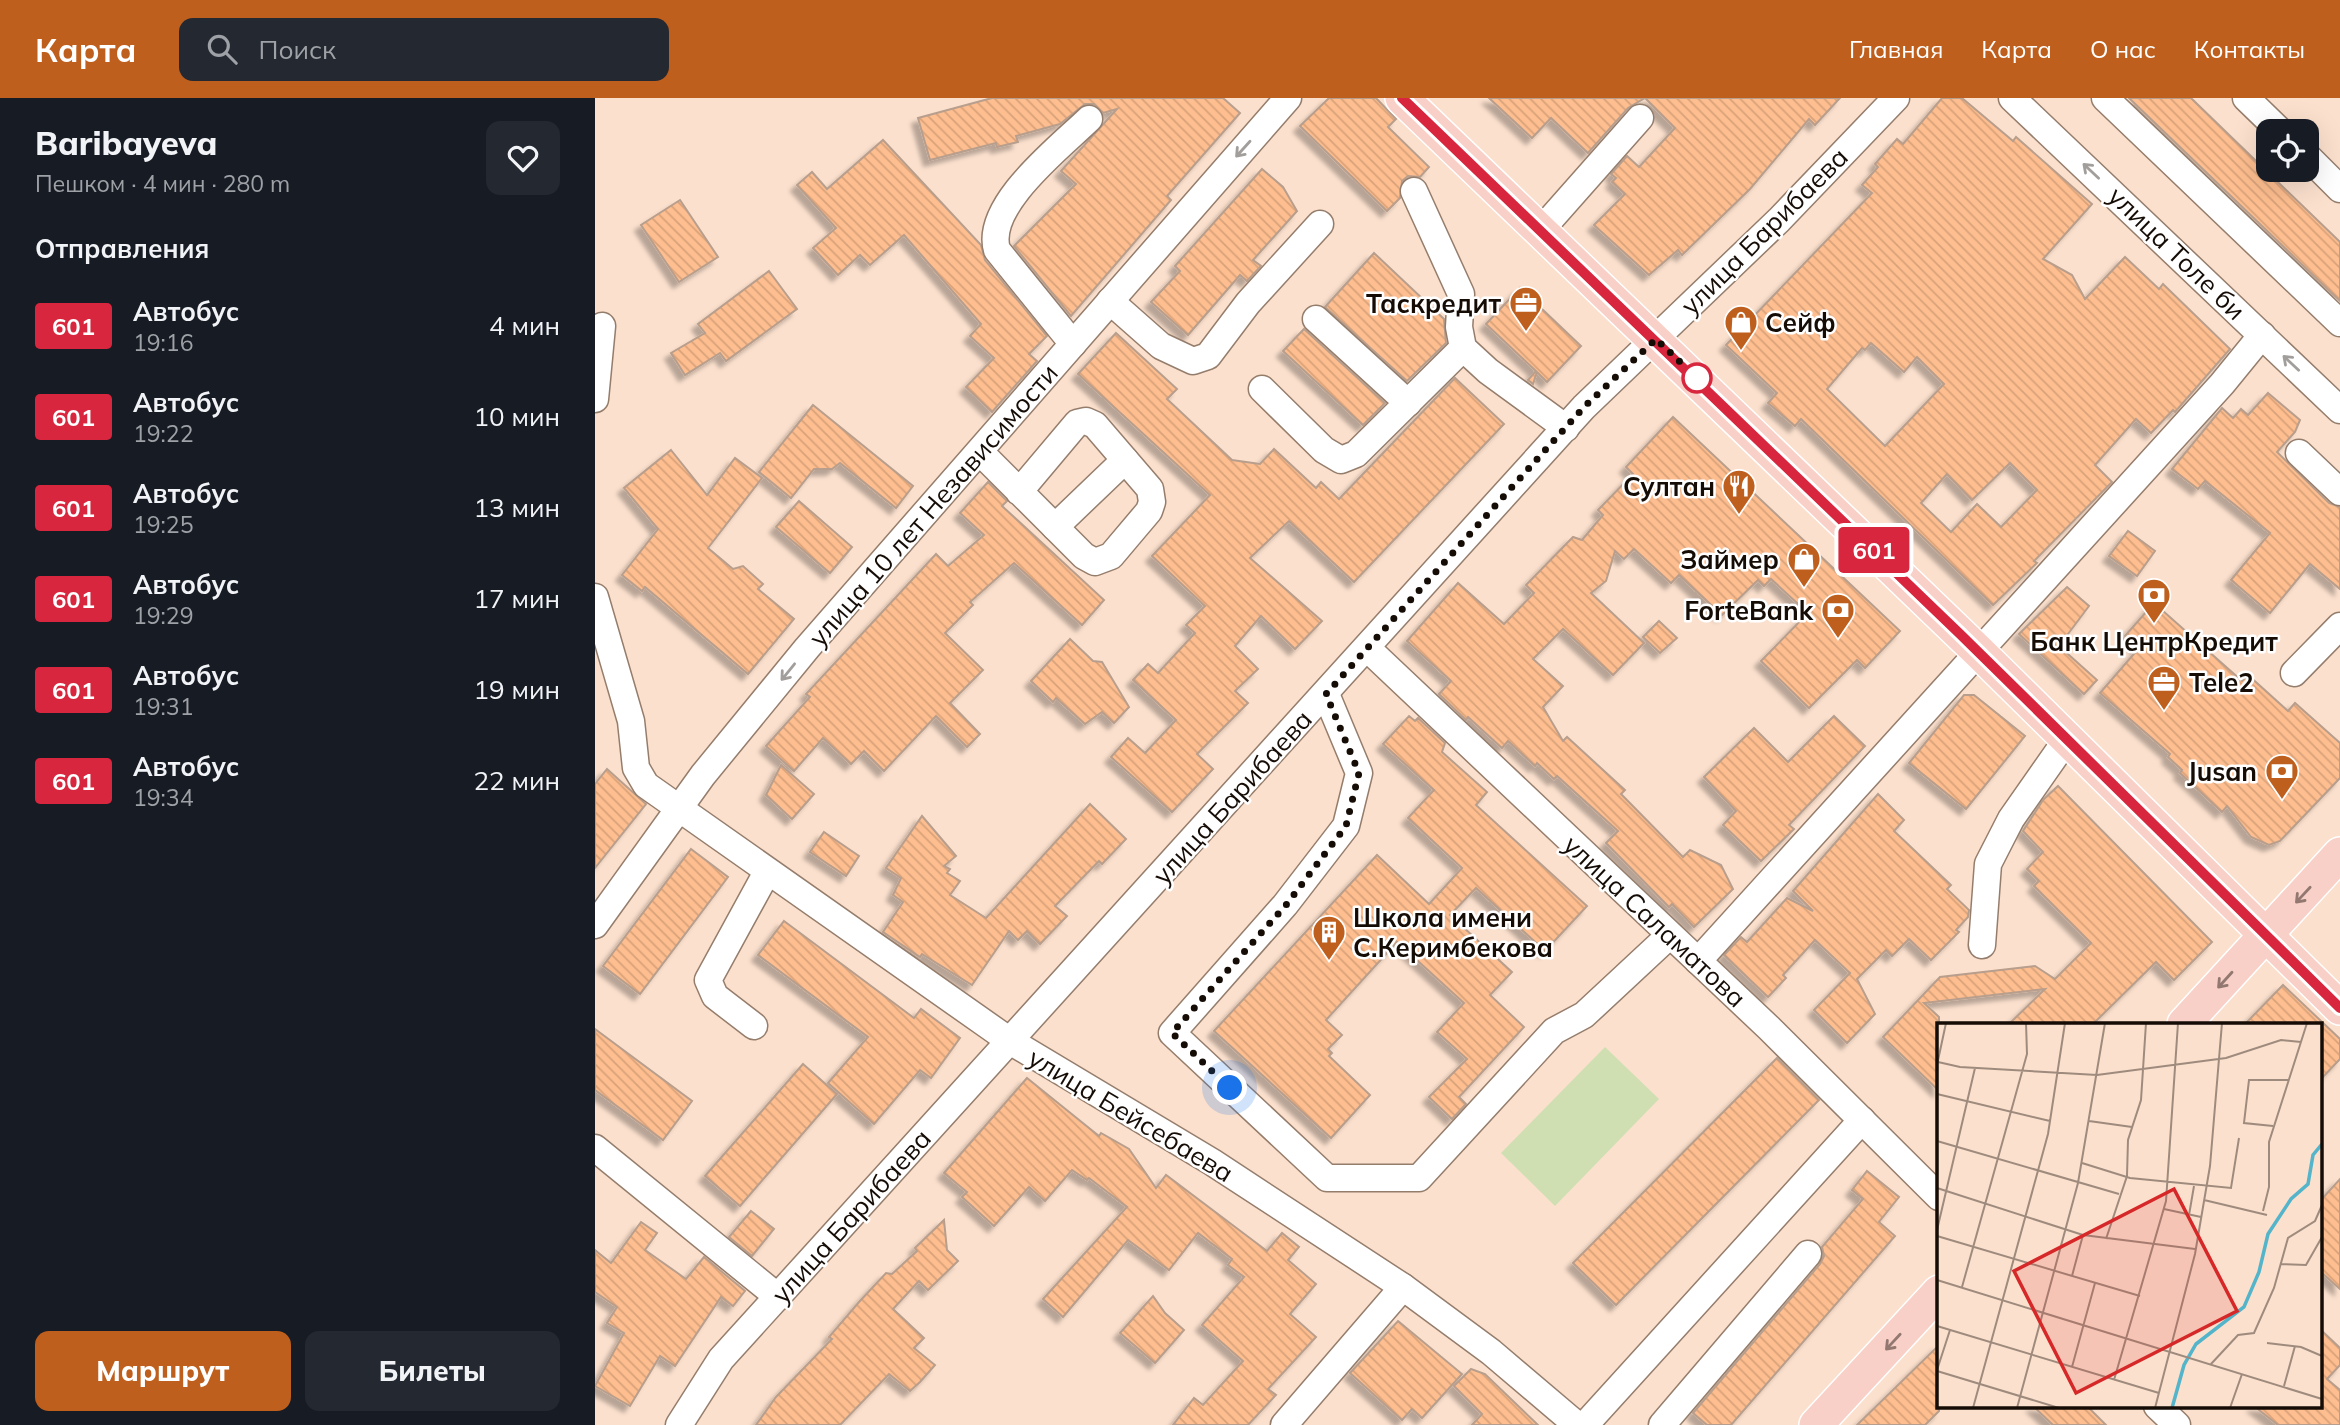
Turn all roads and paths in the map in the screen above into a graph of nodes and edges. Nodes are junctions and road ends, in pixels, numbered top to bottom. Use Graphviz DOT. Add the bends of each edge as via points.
graph roads {
  1 [pos="1288,98"];
  2 [pos="1402,98"];
  3 [pos="1896,98"];
  4 [pos="2013,98"];
  5 [pos="2105,98"];
  6 [pos="2246,98"];
  7 [pos="1640,118"];
  8 [pos="1089,119"];
  9 [pos="2268,119"];
  10 [pos="2319,168"];
  11 [pos="2340,189"];
  12 [pos="1414,191"];
  13 [pos="1320,224"];
  14 [pos="1541,230"];
  15 [pos="1110,301"];
  16 [pos="1316,319"];
  17 [pos="2340,323"];
  18 [pos="602,326"];
  19 [pos="2262,335"];
  20 [pos="1656,339"];
  21 [pos="1073,344"];
  22 [pos="1463,348"];
  23 [pos="1262,389"];
  24 [pos="595,399"];
  25 [pos="1408,403"];
  26 [pos="2340,410"];
  27 [pos="1566,428"];
  28 [pos="980,452"];
  29 [pos="2299,453"];
  30 [pos="1125,460"];
  31 [pos="1019,492"];
  32 [pos="2340,492"];
  33 [pos="1055,527"];
  34 [pos="595,597"];
  35 [pos="2340,626"];
  36 [pos="1367,648"];
  37 [pos="1979,652"];
  38 [pos="606,667"];
  39 [pos="2294,673"];
  40 [pos="1326,694"];
  41 [pos="2067,739"];
  42 [pos="679,811"];
  43 [pos="2340,854"];
  44 [pos="767,872"];
  45 [pos="595,925"];
  46 [pos="1669,935"];
  47 [pos="2265,935"];
  48 [pos="1982,945"];
  49 [pos="1698,961"];
  50 [pos="2340,1008"];
  51 [pos="2185,1023"];
  52 [pos="754,1026"];
  53 [pos="1010,1041"];
  54 [pos="1863,1120"];
  55 [pos="595,1148"];
  56 [pos="1937,1195"];
  57 [pos="1808,1254"];
  58 [pos="1403,1287"];
  59 [pos="1937,1294"];
  60 [pos="778,1297"];
  61 [pos="2159,1408"];
  62 [pos="679,1425"];
  63 [pos="1284,1425"];
  64 [pos="1577,1425"];
  65 [pos="1585,1425"];
  66 [pos="1662,1425"];
  67 [pos="1816,1425"];
  68 [pos="2178,1425"];
  1 -- 15 [label="street, улица 10 лет Независимости, one-way"];
  2 -- 14 [label="main road"];
  3 -- 20 [label="street, улица Барибаева"];
  19 -- 4 [label="street, улица Толе би, one-way"];
  5 -- 17 [label="street"];
  6 -- 9 [label="street"];
  7 -- 14 [label="street"];
  8 -- 21 [label="street" via="1021,187 999,217 993,237 997,250"];
  10 -- 11 [label="street"];
  12 -- 22 [label="street" via="1461,294"];
  13 -- 15 [label="street" via="1248,303 1208,356 1193,361 1161,346"];
  14 -- 20 [label="main road"];
  15 -- 21 [label="street, улица 10 лет Независимости"];
  16 -- 25 [label="street"];
  18 -- 24 [label="street"];
  26 -- 19 [label="street, улица Толе би, one-way"];
  19 -- 37 [label="street"];
  20 -- 27 [label="street, улица Барибаева"];
  20 -- 37 [label="main road"];
  21 -- 28 [label="street, улица 10 лет Независимости"];
  22 -- 25 [label="street"];
  22 -- 27 [label="street"];
  23 -- 25 [label="street" via="1324,450 1341,460 1356,454"];
  27 -- 36 [label="street, улица Барибаева"];
  28 -- 31 [label="street"];
  28 -- 42 [label="street, улица 10 лет Независимости, one-way" via="807,648"];
  29 -- 32 [label="street"];
  30 -- 31 [label="street" via="1095,425 1077,423"];
  30 -- 33 [label="street"];
  30 -- 33 [label="street" via="1150,489 1152,502 1111,556 1095,562"];
  31 -- 33 [label="street"];
  34 -- 38 [label="street, улица Бейсебаева"];
  35 -- 39 [label="street"];
  36 -- 40 [label="street, улица Барибаева"];
  36 -- 46 [label="street, улица Саламатова"];
  37 -- 41 [label="main road"];
  37 -- 49 [label="street"];
  38 -- 42 [label="street, улица Бейсебаева" via="631,721 636,768 646,785"];
  40 -- 46 [label="street" via="1359,773 1346,826 1286,905 1172,1033 1327,1178 1419,1178 1554,1031 1584,1014"];
  40 -- 53 [label="street, улица Барибаева"];
  41 -- 47 [label="main road"];
  41 -- 48 [label="street" via="2011,818 1988,864"];
  42 -- 44 [label="street, улица Бейсебаева"];
  42 -- 45 [label="street, улица 10 лет Независимости"];
  43 -- 47 [label="main road, one-way"];
  44 -- 52 [label="street" via="708,980 715,996"];
  44 -- 53 [label="street, улица Бейсебаева"];
  46 -- 49 [label="street, улица Саламатова"];
  47 -- 50 [label="main road"];
  47 -- 51 [label="main road, one-way"];
  49 -- 54 [label="street, улица Саламатова"];
  53 -- 58 [label="street, улица Бейсебаева" via="1212,1162"];
  53 -- 60 [label="street, улица Барибаева"];
  54 -- 56 [label="street, улица Саламатова"];
  54 -- 65 [label="street"];
  55 -- 60 [label="street"];
  57 -- 66 [label="street"];
  58 -- 63 [label="street"];
  58 -- 64 [label="street, улица Бейсебаева"];
  59 -- 67 [label="main road, one-way"];
  60 -- 62 [label="street, улица Барибаева" via="721,1359"];
  61 -- 68 [label="street"];
}
